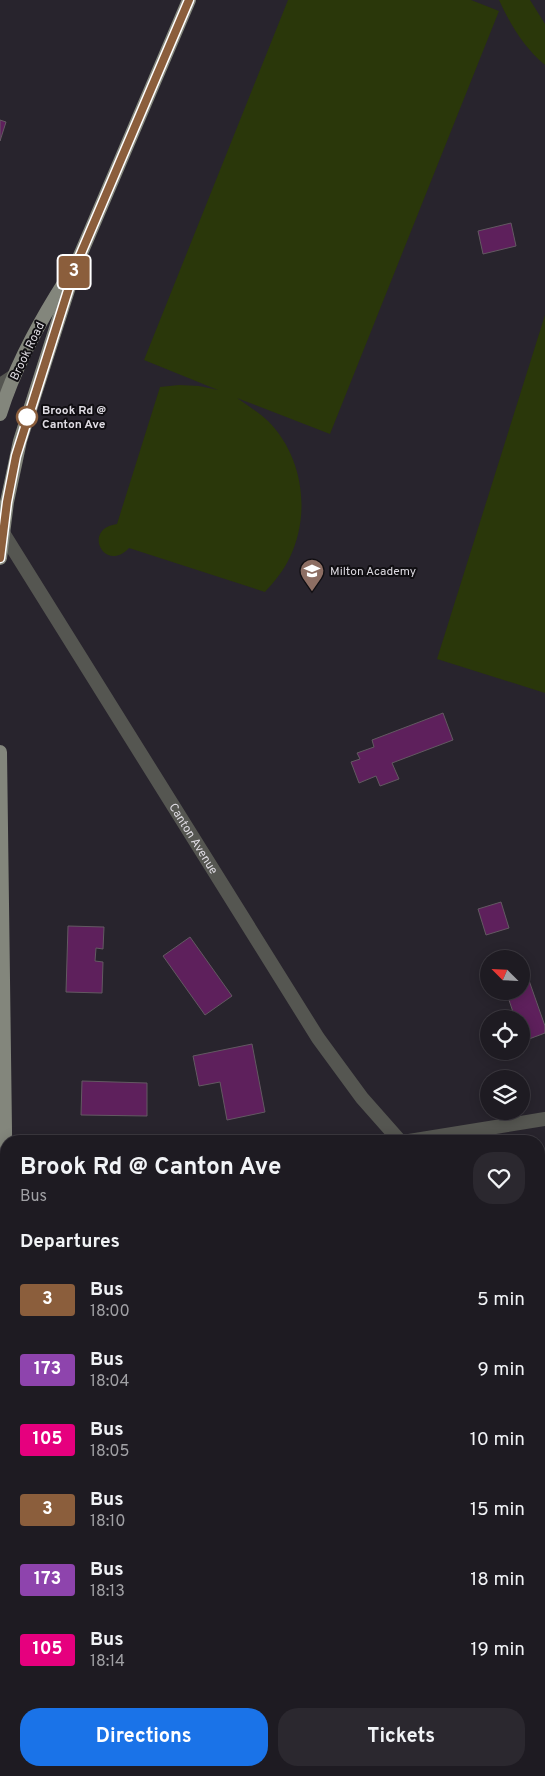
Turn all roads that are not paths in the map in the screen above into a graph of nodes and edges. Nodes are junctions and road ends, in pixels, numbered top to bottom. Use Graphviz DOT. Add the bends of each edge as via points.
graph roads {
  1 [pos="189,0"];
  2 [pos="76,265"];
  3 [pos="14,376"];
  4 [pos="0,385"];
  5 [pos="0,414"];
  6 [pos="1,531"];
  7 [pos="0,558"];
  8 [pos="0,752"];
  9 [pos="545,1119"];
  10 [pos="6,1135"];
  11 [pos="395,1135"];
  12 [pos="446,1135"];
  1 -- 2 [label="main road, Brook Road"];
  2 -- 3 [label="main road, Brook Road" via="38,327"];
  2 -- 6 [label="main road, Brook Road" via="20,441"];
  3 -- 4 [label="street"];
  3 -- 5 [label="main road, Brook Road"];
  6 -- 7 [label="main road, Brook Road"];
  6 -- 11 [label="street, Canton Avenue" via="318,1038 362,1098"];
  8 -- 10 [label="main road"];
  9 -- 12 [label="street"];
}
